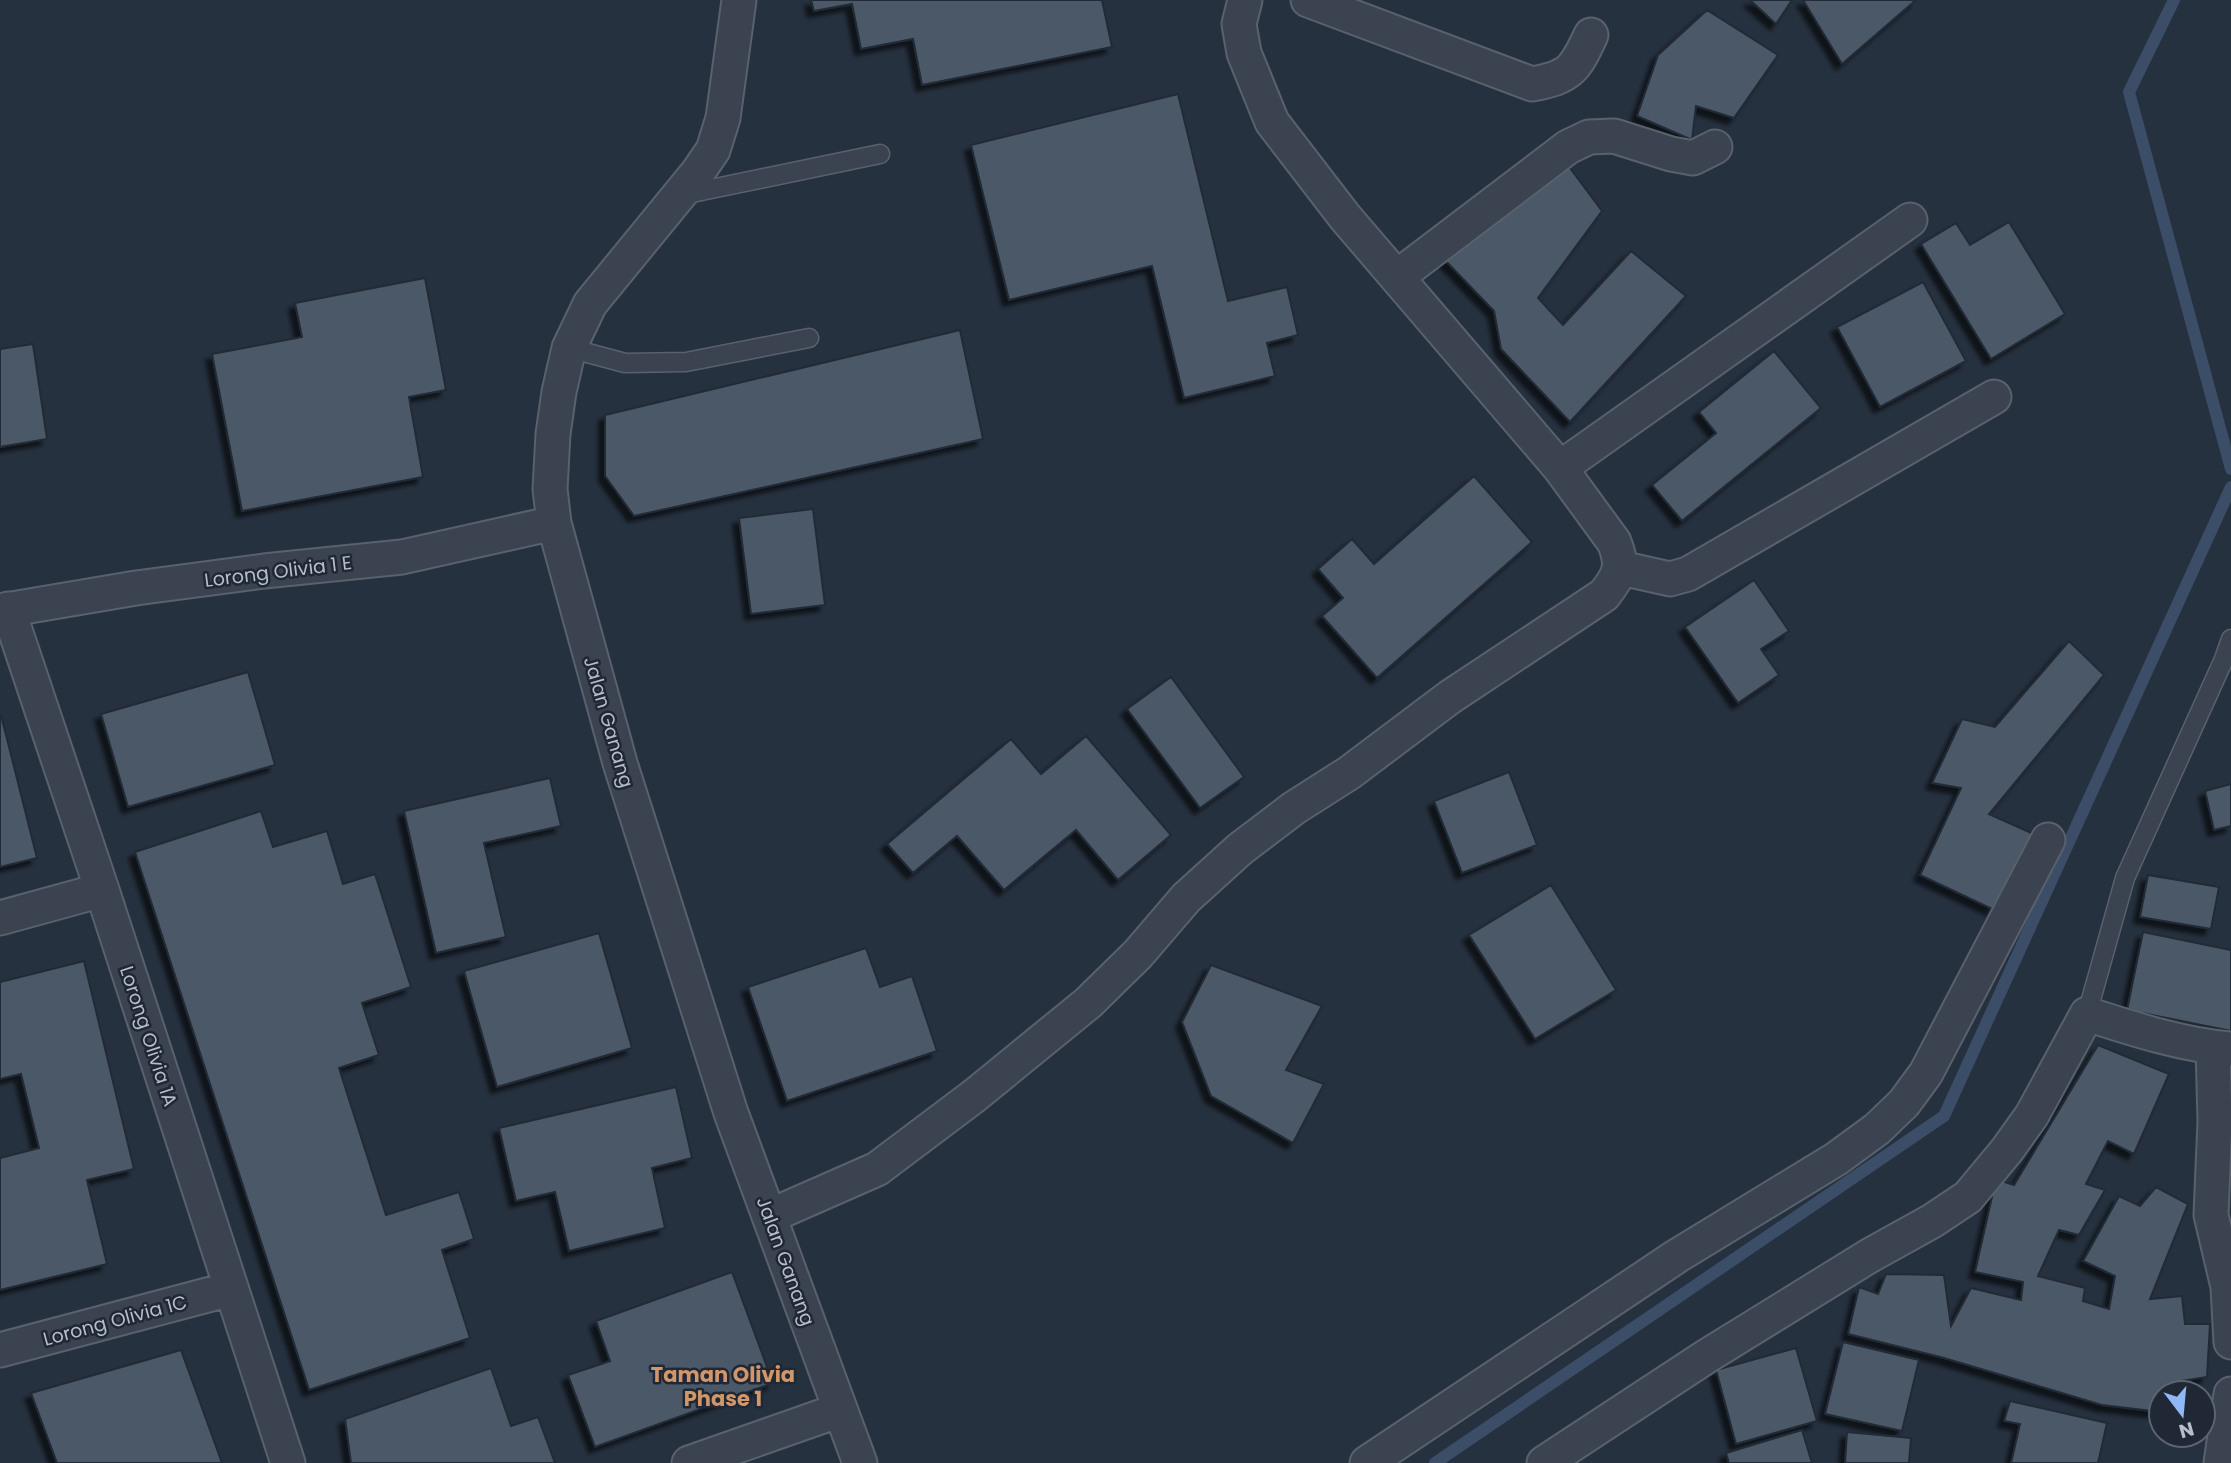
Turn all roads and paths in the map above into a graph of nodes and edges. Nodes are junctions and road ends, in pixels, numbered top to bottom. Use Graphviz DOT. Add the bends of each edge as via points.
graph roads {
  1 [pos="739,0"];
  2 [pos="1245,0"];
  3 [pos="1308,0"];
  4 [pos="1591,35"];
  5 [pos="1715,147"];
  6 [pos="880,154"];
  7 [pos="677,196"];
  8 [pos="1910,220"];
  9 [pos="1397,277"];
  10 [pos="809,338"];
  11 [pos="569,348"];
  12 [pos="1994,397"];
  13 [pos="1560,468"];
  14 [pos="554,523"];
  15 [pos="1620,568"];
  16 [pos="4,610"];
  17 [pos="2231,639"];
  18 [pos="2048,839"];
  19 [pos="102,890"];
  20 [pos="0,918"];
  21 [pos="2087,1014"];
  22 [pos="2222,1048"];
  23 [pos="770,1216"];
  24 [pos="230,1289"];
  25 [pos="2231,1342"];
  26 [pos="0,1350"];
  27 [pos="2231,1394"];
  28 [pos="840,1410"];
  29 [pos="288,1463"];
  30 [pos="689,1463"];
  31 [pos="859,1463"];
  32 [pos="1367,1463"];
  33 [pos="1544,1463"];
  34 [pos="2221,1463"];
  1 -- 7 [label="street, Jalan Ganang" via="723,118 713,150"];
  2 -- 9 [label="street" via="1238,24 1244,53 1272,122"];
  3 -- 4 [label="street" via="1532,84 1565,75 1578,63"];
  5 -- 9 [label="street" via="1693,159 1614,136 1589,137 1569,147"];
  6 -- 7 [label="lane"];
  7 -- 11 [label="street, Jalan Ganang" via="590,304"];
  8 -- 13 [label="street"];
  9 -- 13 [label="street"];
  10 -- 11 [label="lane" via="686,362 625,363"];
  11 -- 14 [label="street, Jalan Ganang" via="553,434 550,489"];
  12 -- 15 [label="street" via="1688,574 1670,579"];
  13 -- 15 [label="street" via="1614,542"];
  14 -- 16 [label="street, Lorong Olivia 1 E" via="402,557 149,586"];
  14 -- 23 [label="street, Jalan Ganang" via="620,763 731,1113"];
  15 -- 23 [label="street" via="1604,594 1240,849 1186,898 1088,1003 974,1096 877,1169"];
  16 -- 19 [label="street, Lorong Olivia 1A"];
  17 -- 21 [label="lane" via="2125,878"];
  18 -- 32 [label="street" via="1926,1073 1877,1129"];
  19 -- 20 [label="street"];
  19 -- 24 [label="street, Lorong Olivia 1A"];
  21 -- 22 [label="street"];
  21 -- 33 [label="street" via="2032,1115 1968,1197 1707,1356"];
  22 -- 25 [label="street" via="2211,1215 2228,1287"];
  23 -- 28 [label="street, Jalan Ganang"];
  24 -- 26 [label="street, Lorong Olivia 1C"];
  24 -- 29 [label="street, Lorong Olivia 1A"];
  27 -- 34 [label="street"];
  28 -- 30 [label="street"];
  28 -- 31 [label="street, Jalan Ganang"];
}
